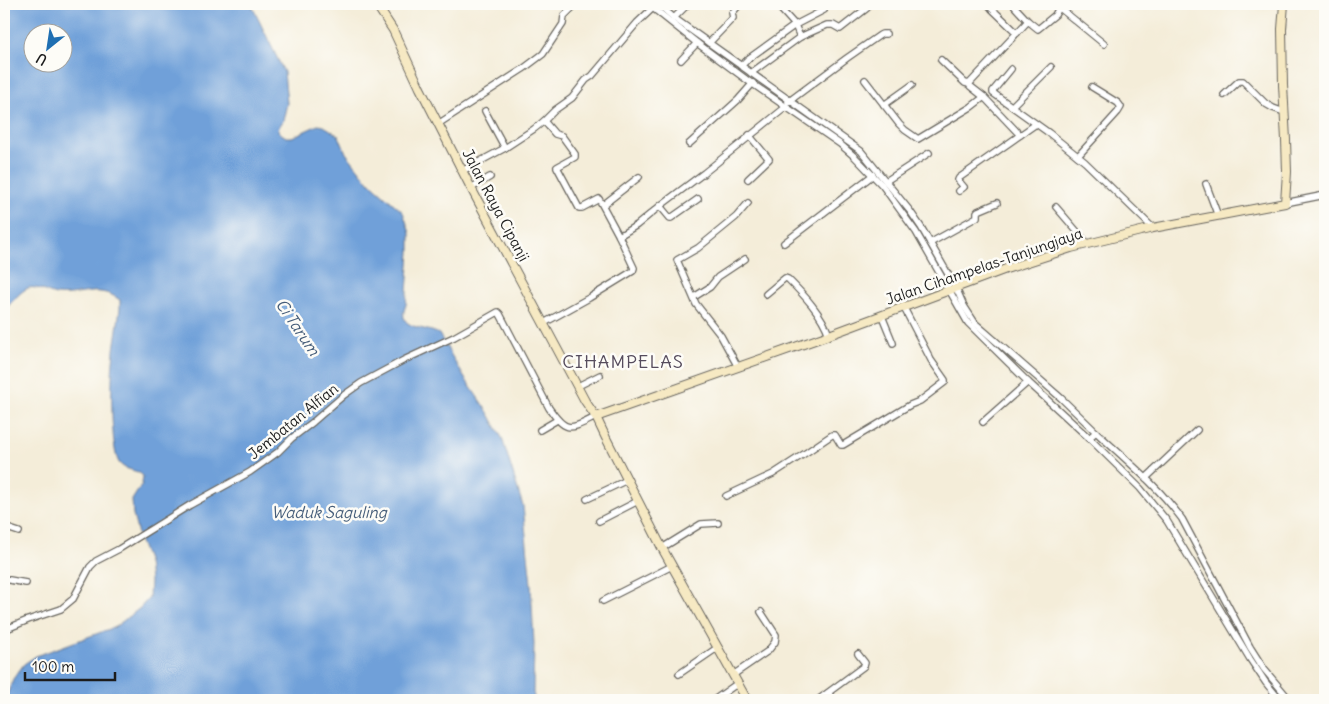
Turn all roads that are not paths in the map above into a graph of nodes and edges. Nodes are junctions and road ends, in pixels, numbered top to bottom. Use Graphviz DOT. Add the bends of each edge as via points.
graph roads {
  1 [pos="376,4"];
  2 [pos="576,4"];
  3 [pos="688,4"];
  4 [pos="740,4"];
  5 [pos="776,4"];
  6 [pos="988,4"];
  7 [pos="655,5"];
  8 [pos="1058,5"];
  9 [pos="1282,5"];
  10 [pos="1015,7"];
  11 [pos="867,8"];
  12 [pos="824,10"];
  13 [pos="674,18"];
  14 [pos="1028,21"];
  15 [pos="795,25"];
  16 [pos="1017,33"];
  17 [pos="886,34"];
  18 [pos="800,37"];
  19 [pos="709,42"];
  20 [pos="697,43"];
  21 [pos="1104,44"];
  22 [pos="681,60"];
  23 [pos="941,60"];
  24 [pos="741,66"];
  25 [pos="1051,67"];
  26 [pos="1011,69"];
  27 [pos="750,73"];
  28 [pos="865,80"];
  29 [pos="753,83"];
  30 [pos="969,84"];
  31 [pos="912,85"];
  32 [pos="1092,87"];
  33 [pos="1224,95"];
  34 [pos="984,97"];
  35 [pos="787,103"];
  36 [pos="884,105"];
  37 [pos="1012,106"];
  38 [pos="486,111"];
  39 [pos="1284,112"];
  40 [pos="544,121"];
  41 [pos="438,124"];
  42 [pos="1036,124"];
  43 [pos="749,135"];
  44 [pos="1020,135"];
  45 [pos="689,144"];
  46 [pos="504,148"];
  47 [pos="929,153"];
  48 [pos="858,154"];
  49 [pos="1078,156"];
  50 [pos="462,171"];
  51 [pos="873,176"];
  52 [pos="639,177"];
  53 [pos="490,178"];
  54 [pos="748,178"];
  55 [pos="886,181"];
  56 [pos="1206,184"];
  57 [pos="471,188"];
  58 [pos="959,191"];
  59 [pos="1325,194"];
  60 [pos="698,199"];
  61 [pos="997,202"];
  62 [pos="748,203"];
  63 [pos="1285,203"];
  64 [pos="602,204"];
  65 [pos="660,206"];
  66 [pos="1056,206"];
  67 [pos="907,212"];
  68 [pos="1218,216"];
  69 [pos="1153,228"];
  70 [pos="619,236"];
  71 [pos="784,243"];
  72 [pos="930,243"];
  73 [pos="1087,243"];
  74 [pos="745,259"];
  75 [pos="952,289"];
  76 [pos="766,294"];
  77 [pos="694,297"];
  78 [pos="904,308"];
  79 [pos="882,316"];
  80 [pos="544,323"];
  81 [pos="829,335"];
  82 [pos="893,343"];
  83 [pos="738,367"];
  84 [pos="600,374"];
  85 [pos="1028,382"];
  86 [pos="578,386"];
  87 [pos="1050,395"];
  88 [pos="596,417"];
  89 [pos="557,420"];
  90 [pos="982,422"];
  91 [pos="540,430"];
  92 [pos="1198,430"];
  93 [pos="1093,435"];
  94 [pos="1146,478"];
  95 [pos="627,480"];
  96 [pos="726,496"];
  97 [pos="587,499"];
  98 [pos="638,500"];
  99 [pos="599,520"];
  100 [pos="718,523"];
  101 [pos="4,527"];
  102 [pos="19,532"];
  103 [pos="662,548"];
  104 [pos="672,566"];
  105 [pos="4,579"];
  106 [pos="26,584"];
  107 [pos="603,601"];
  108 [pos="760,612"];
  109 [pos="4,630"];
  110 [pos="717,648"];
  111 [pos="858,654"];
  112 [pos="679,674"];
  113 [pos="733,675"];
  114 [pos="738,683"];
  115 [pos="828,693"];
  116 [pos="714,700"];
  117 [pos="747,700"];
  118 [pos="818,700"];
  119 [pos="834,700"];
  120 [pos="1280,700"];
  121 [pos="1290,700"];
  1 -- 41 [label="main road, Jalan Raya Cipanji" via="393,30"];
  2 -- 41 [label="street" via="564,16 564,24 543,54"];
  3 -- 13 [label="street"];
  4 -- 19 [label="street" via="732,13 733,18"];
  5 -- 15 [label="street"];
  6 -- 16 [label="street"];
  7 -- 13 [label="street"];
  7 -- 20 [label="street"];
  7 -- 40 [label="street" via="572,98"];
  8 -- 14 [label="street" via="1055,15 1038,29"];
  8 -- 21 [label="street"];
  9 -- 39 [label="main road"];
  10 -- 14 [label="street"];
  11 -- 18 [label="street" via="840,29 827,25"];
  12 -- 15 [label="street"];
  13 -- 19 [label="street"];
  14 -- 16 [label="street"];
  15 -- 18 [label="street"];
  15 -- 24 [label="street"];
  16 -- 30 [label="street"];
  17 -- 35 [label="street" via="847,58"];
  18 -- 27 [label="street"];
  19 -- 24 [label="street"];
  20 -- 22 [label="street"];
  20 -- 29 [label="street"];
  23 -- 30 [label="street"];
  24 -- 27 [label="street"];
  25 -- 37 [label="street"];
  26 -- 37 [label="street" via="993,92"];
  27 -- 35 [label="street"];
  28 -- 36 [label="street"];
  29 -- 35 [label="street"];
  29 -- 45 [label="street"];
  30 -- 34 [label="street"];
  31 -- 36 [label="street"];
  32 -- 49 [label="street" via="1121,107"];
  33 -- 39 [label="street" via="1241,80 1266,104"];
  34 -- 36 [label="street" via="918,139 905,130"];
  34 -- 44 [label="street"];
  35 -- 43 [label="street"];
  35 -- 48 [label="street"];
  37 -- 42 [label="street"];
  38 -- 46 [label="street"];
  39 -- 63 [label="main road"];
  40 -- 46 [label="street"];
  40 -- 64 [label="street" via="555,134 562,136 575,154 557,167 579,208 598,199"];
  41 -- 50 [label="main road, Jalan Raya Cipanji"];
  42 -- 44 [label="street"];
  42 -- 49 [label="street"];
  43 -- 54 [label="street" via="769,159"];
  43 -- 65 [label="street"];
  44 -- 58 [label="street" via="959,178 964,187"];
  46 -- 50 [label="street"];
  47 -- 55 [label="street"];
  48 -- 51 [label="street"];
  48 -- 55 [label="street"];
  49 -- 69 [label="street"];
  50 -- 57 [label="main road, Jalan Raya Cipanji"];
  51 -- 67 [label="street"];
  51 -- 71 [label="street"];
  52 -- 64 [label="street"];
  53 -- 57 [label="street"];
  55 -- 67 [label="street"];
  56 -- 68 [label="street"];
  57 -- 80 [label="main road, Jalan Raya Cipanji"];
  59 -- 63 [label="street"];
  60 -- 65 [label="street" via="672,218"];
  61 -- 72 [label="street" via="978,210 977,217"];
  62 -- 77 [label="street" via="698,248 677,260"];
  63 -- 68 [label="main road, Jalan Cihampelas-Tanjungjaya"];
  64 -- 70 [label="street"];
  65 -- 70 [label="street"];
  66 -- 73 [label="street"];
  67 -- 72 [label="street"];
  67 -- 75 [label="street"];
  68 -- 69 [label="main road, Jalan Cihampelas-Tanjungjaya"];
  69 -- 73 [label="main road, Jalan Cihampelas-Tanjungjaya"];
  70 -- 80 [label="street" via="633,270"];
  72 -- 75 [label="street"];
  73 -- 75 [label="main road, Jalan Cihampelas-Tanjungjaya"];
  74 -- 77 [label="street"];
  75 -- 78 [label="main road, Jalan Cihampelas-Tanjungjaya"];
  75 -- 85 [label="street" via="968,323"];
  75 -- 87 [label="street" via="975,323"];
  76 -- 81 [label="street" via="785,278 788,279 820,316"];
  77 -- 83 [label="street"];
  78 -- 79 [label="main road, Jalan Cihampelas-Tanjungjaya"];
  78 -- 96 [label="street" via="945,382 920,402 843,445 832,435 772,474"];
  79 -- 81 [label="main road, Jalan Cihampelas-Tanjungjaya"];
  79 -- 82 [label="street"];
  80 -- 86 [label="main road, Jalan Raya Cipanji"];
  81 -- 83 [label="main road, Jalan Cihampelas-Tanjungjaya"];
  83 -- 88 [label="main road, Jalan Cihampelas-Tanjungjaya"];
  84 -- 86 [label="street"];
  85 -- 87 [label="street"];
  85 -- 90 [label="street"];
  86 -- 88 [label="main road, Jalan Raya Cipanji"];
  87 -- 93 [label="street"];
  87 -- 93 [label="street"];
  88 -- 89 [label="street" via="572,427"];
  88 -- 95 [label="main road, Jalan Raya Cipanji"];
  89 -- 91 [label="street"];
  89 -- 109 [label="street, Jembatan Alfian" via="498,313 361,384 250,472 93,563 76,595 61,609"];
  92 -- 94 [label="street"];
  93 -- 94 [label="street"];
  93 -- 120 [label="street" via="1167,521 1250,659"];
  94 -- 121 [label="street" via="1182,519 1250,647"];
  95 -- 97 [label="street"];
  95 -- 98 [label="main road, Jalan Raya Cipanji"];
  98 -- 99 [label="street"];
  98 -- 103 [label="main road, Jalan Raya Cipanji"];
  100 -- 103 [label="street" via="701,524"];
  101 -- 102 [label="street"];
  103 -- 104 [label="main road, Jalan Raya Cipanji"];
  104 -- 107 [label="street"];
  104 -- 110 [label="main road, Jalan Raya Cipanji"];
  105 -- 106 [label="street"];
  108 -- 113 [label="street" via="776,635 775,642 768,651"];
  110 -- 112 [label="street"];
  110 -- 113 [label="main road, Jalan Raya Cipanji"];
  111 -- 115 [label="street" via="864,666"];
  113 -- 114 [label="main road, Jalan Raya Cipanji"];
  114 -- 116 [label="street"];
  114 -- 117 [label="main road, Jalan Raya Cipanji"];
  115 -- 118 [label="street"];
  115 -- 119 [label="street"];
}
